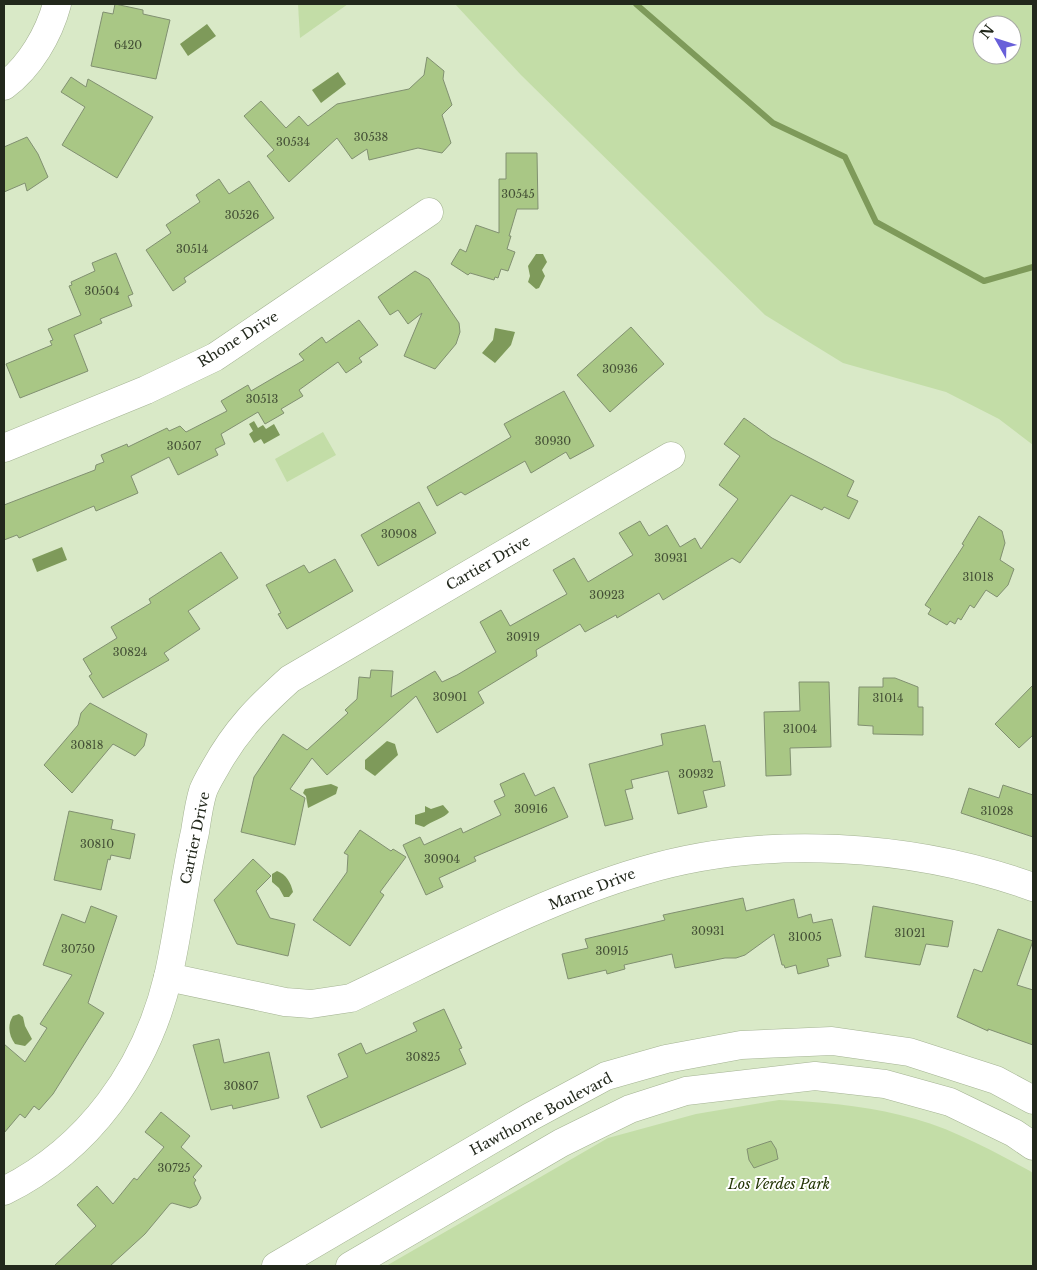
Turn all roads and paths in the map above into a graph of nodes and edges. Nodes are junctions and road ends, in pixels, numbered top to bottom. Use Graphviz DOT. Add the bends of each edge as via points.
graph roads {
  1 [pos="57,4"];
  2 [pos="4,86"];
  3 [pos="429,212"];
  4 [pos="4,448"];
  5 [pos="671,456"];
  6 [pos="1033,887"];
  7 [pos="168,977"];
  8 [pos="864,1046"];
  9 [pos="732,1085"];
  10 [pos="1033,1100"];
  11 [pos="1033,1146"];
  12 [pos="4,1192"];
  13 [pos="276,1266"];
  14 [pos="350,1266"];
  1 -- 2 [label="street" via="53,21 32,58"];
  3 -- 4 [label="street, Rhone Drive" via="215,357 146,390"];
  5 -- 7 [label="street, Cartier Drive" via="290,679 262,704 231,740 203,791"];
  6 -- 7 [label="street, Marne Drive" via="919,856 860,849 786,849 706,855 643,870 571,895 351,998 311,1004 285,1002"];
  7 -- 12 [label="street, Cartier Drive" via="153,1028 127,1078 100,1118 67,1152"];
  8 -- 9 [label="street" via="843,1056 745,1060 733,1071"];
  8 -- 10 [label="street, Hawthorne Boulevard" via="910,1052 996,1080"];
  8 -- 13 [label="street, Hawthorne Boulevard" via="832,1041 741,1045 666,1059 606,1076"];
  9 -- 11 [label="street" via="816,1076 885,1084 950,1102 1014,1133"];
  9 -- 14 [label="street" via="686,1091 630,1109 561,1143"];
}
